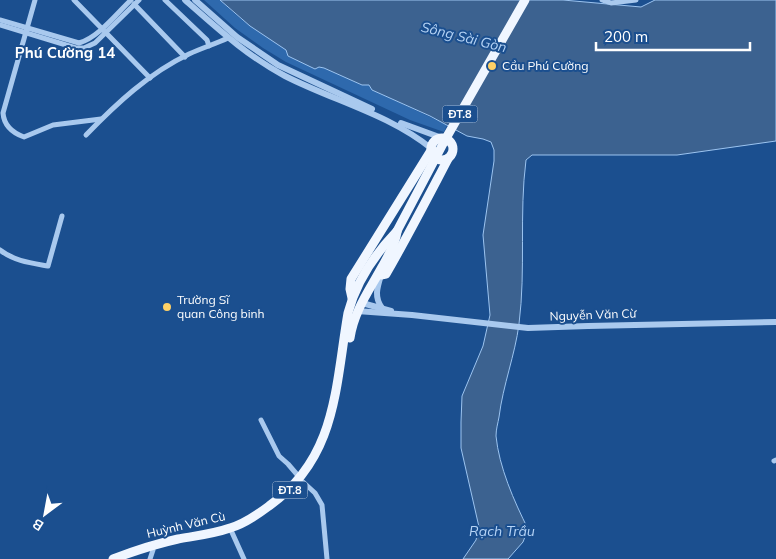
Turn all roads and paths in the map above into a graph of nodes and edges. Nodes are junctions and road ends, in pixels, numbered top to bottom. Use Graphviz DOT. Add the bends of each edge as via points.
graph roads {
  1 [pos="35,0"];
  2 [pos="74,0"];
  3 [pos="139,0"];
  4 [pos="165,0"];
  5 [pos="185,0"];
  6 [pos="195,0"];
  7 [pos="526,0"];
  8 [pos="602,0"];
  9 [pos="636,0"];
  10 [pos="131,1"];
  11 [pos="0,20"];
  12 [pos="0,25"];
  13 [pos="27,30"];
  14 [pos="103,31"];
  15 [pos="228,38"];
  16 [pos="209,46"];
  17 [pos="185,56"];
  18 [pos="295,77"];
  19 [pos="150,78"];
  20 [pos="101,119"];
  21 [pos="86,135"];
  22 [pos="442,138"];
  23 [pos="428,156"];
  24 [pos="448,159"];
  25 [pos="439,176"];
  26 [pos="62,216"];
  27 [pos="397,231"];
  28 [pos="0,250"];
  29 [pos="378,278"];
  30 [pos="351,293"];
  31 [pos="356,308"];
  32 [pos="382,308"];
  33 [pos="412,315"];
  34 [pos="776,322"];
  35 [pos="261,420"];
  36 [pos="302,480"];
  37 [pos="231,530"];
  38 [pos="153,551"];
  39 [pos="112,559"];
  40 [pos="129,559"];
  41 [pos="244,559"];
  42 [pos="327,559"];
  1 -- 13 [label="street"];
  2 -- 14 [label="street"];
  3 -- 10 [label="street"];
  4 -- 16 [label="street" via="207,40"];
  5 -- 15 [label="street"];
  6 -- 18 [label="street" via="237,37"];
  7 -- 27 [label="main road, ĐT.8, bridge"];
  8 -- 9 [label="street" via="611,3"];
  10 -- 14 [label="street"];
  10 -- 17 [label="street"];
  11 -- 13 [label="street"];
  12 -- 13 [label="street"];
  13 -- 14 [label="street" via="76,48 90,46"];
  13 -- 20 [label="street" via="3,114 7,127 24,137 53,125"];
  14 -- 19 [label="street"];
  15 -- 16 [label="street"];
  15 -- 18 [label="street" via="257,60"];
  16 -- 17 [label="street"];
  17 -- 19 [label="street"];
  18 -- 22 [label="street"];
  18 -- 23 [label="street" via="409,131"];
  19 -- 20 [label="street"];
  20 -- 21 [label="street"];
  22 -- 23 [label="main road" via="435,141"];
  22 -- 24 [label="main road" via="453,146 453,153"];
  23 -- 24 [label="main road"];
  23 -- 25 [label="main road" via="428,161 437,164"];
  23 -- 30 [label="main road" via="351,279"];
  24 -- 25 [label="main road"];
  25 -- 29 [label="main road" via="386,274"];
  26 -- 28 [label="street" via="48,266 14,259"];
  27 -- 29 [label="main road, ĐT.8"];
  27 -- 30 [label="main road, ĐT.8"];
  29 -- 31 [label="main road, ĐT.8"];
  29 -- 32 [label="street" via="376,297"];
  30 -- 31 [label="main road, ĐT.8"];
  31 -- 32 [label="street, Nguyễn Văn Cừ"];
  31 -- 33 [label="street, Nguyễn Văn Cừ"];
  31 -- 36 [label="main road" via="335,420 321,455"];
  32 -- 33 [label="street, Nguyễn Văn Cừ"];
  33 -- 34 [label="street, Nguyễn Văn Cừ" via="528,328"];
  35 -- 36 [label="street" via="279,456"];
  36 -- 37 [label="main road" via="280,504"];
  36 -- 42 [label="street" via="322,505"];
  37 -- 38 [label="main road"];
  37 -- 41 [label="street"];
  38 -- 39 [label="main road, Huỳnh Văn Cù"];
  38 -- 40 [label="main road"];
}
